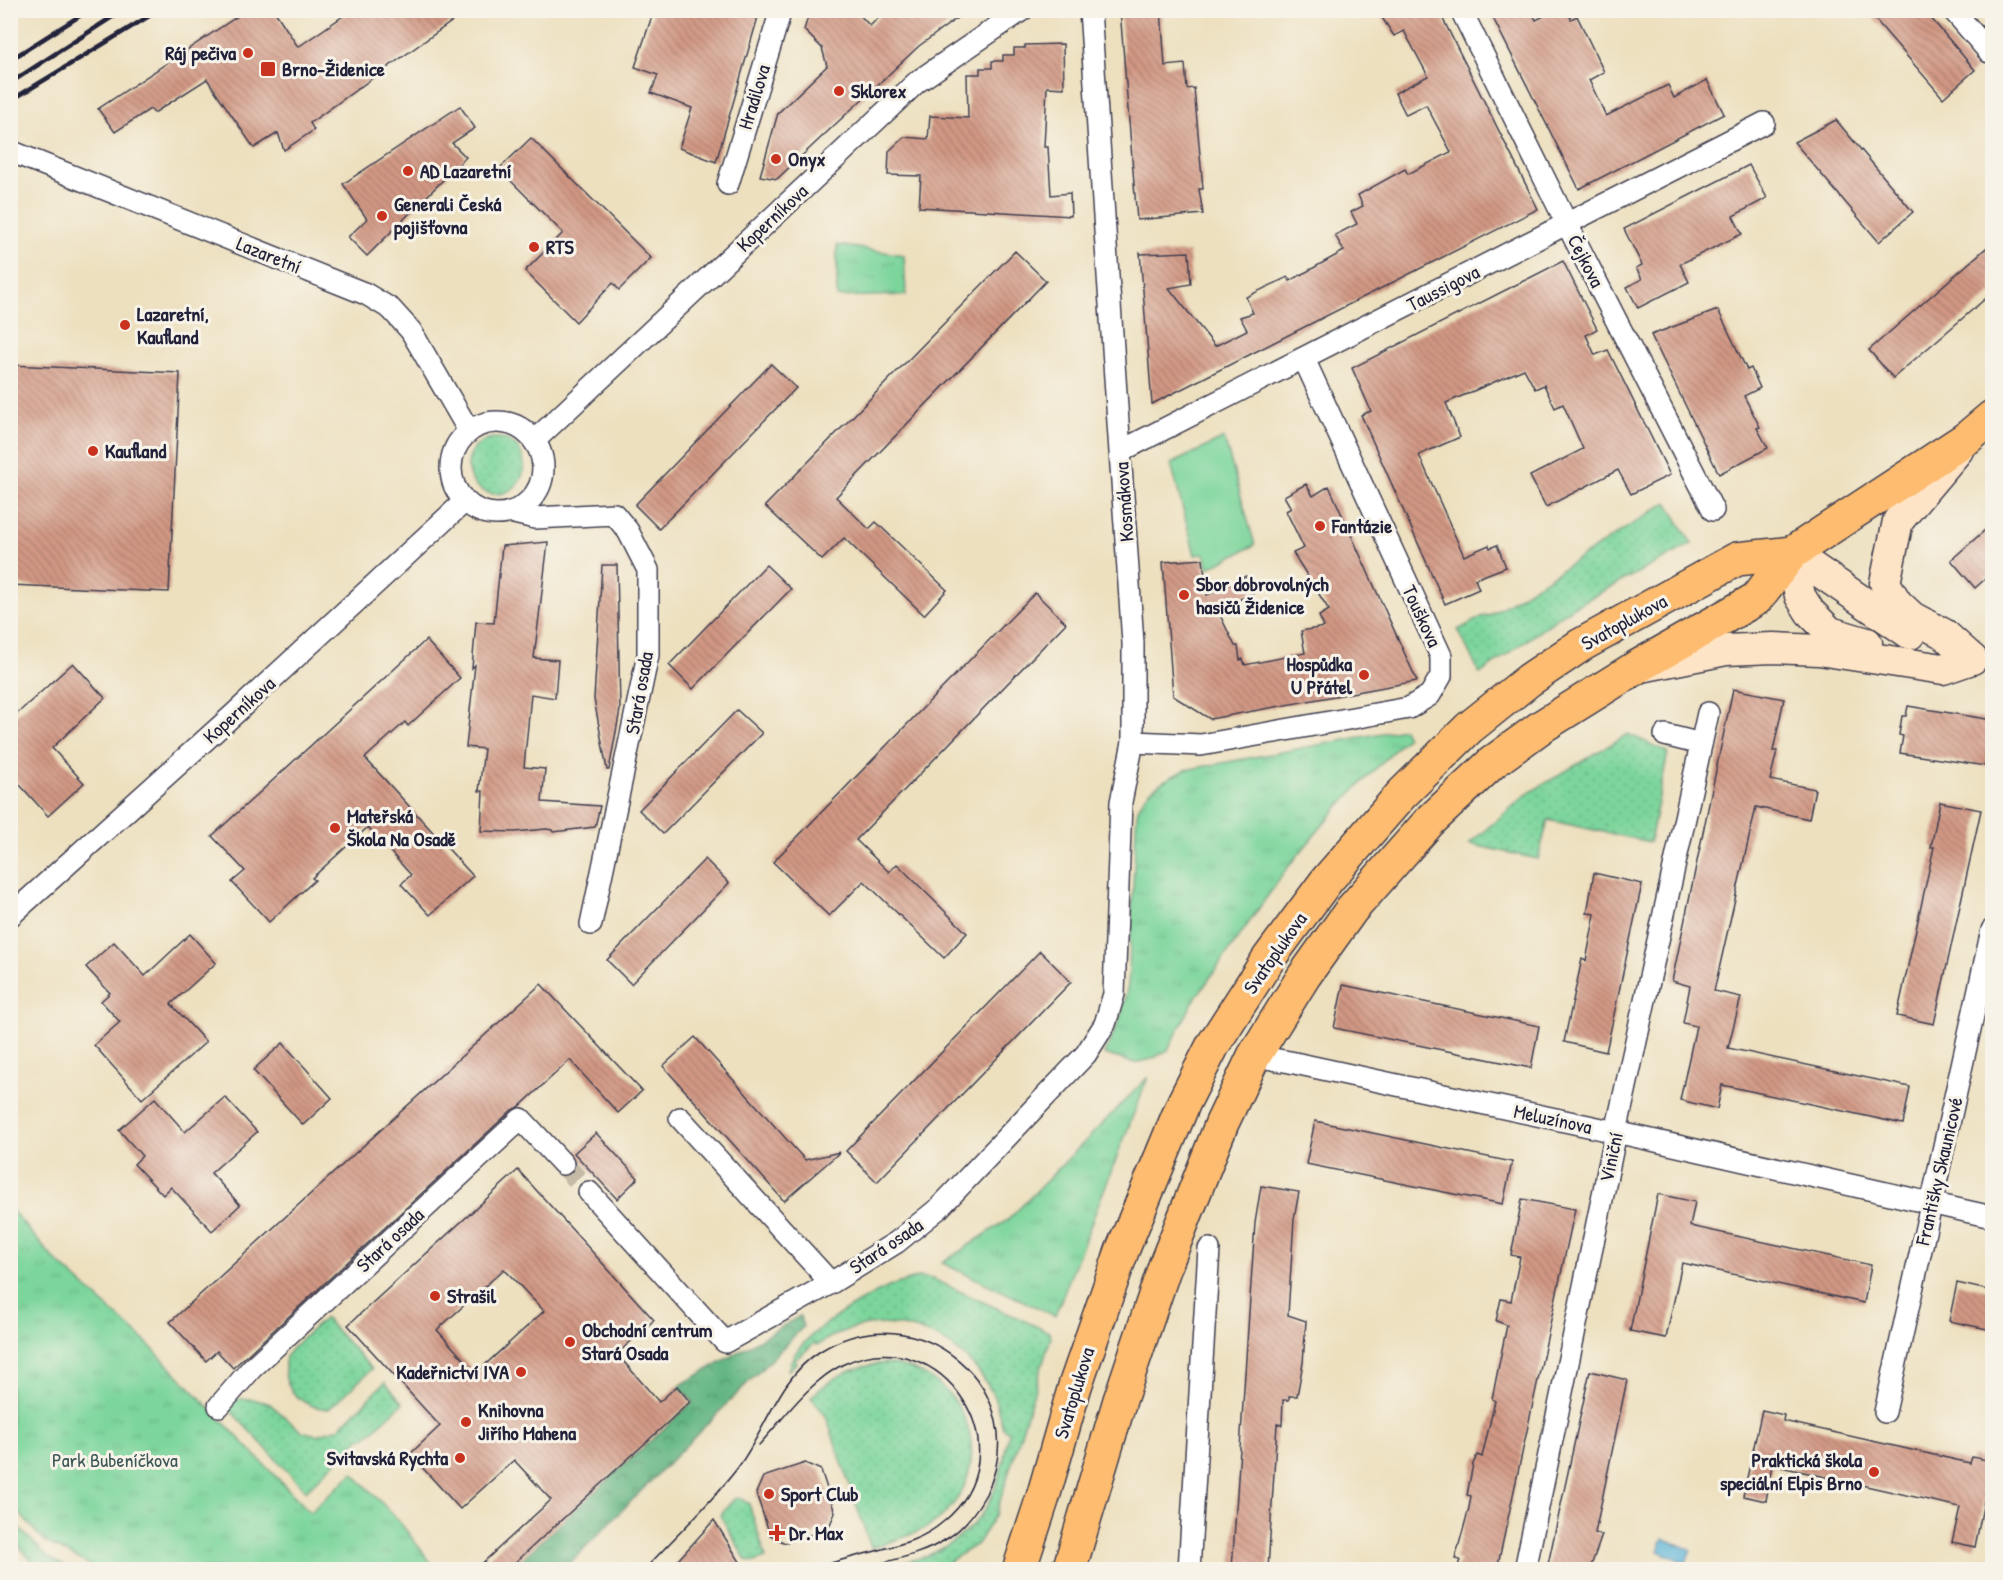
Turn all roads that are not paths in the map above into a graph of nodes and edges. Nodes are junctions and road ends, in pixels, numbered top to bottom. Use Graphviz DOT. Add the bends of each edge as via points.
graph roads {
  1 [pos="781,10"];
  2 [pos="1022,10"];
  3 [pos="1090,10"];
  4 [pos="1461,10"];
  5 [pos="1953,10"];
  6 [pos="1989,52"];
  7 [pos="1764,123"];
  8 [pos="10,151"];
  9 [pos="728,184"];
  10 [pos="1567,224"];
  11 [pos="1304,359"];
  12 [pos="1992,417"];
  13 [pos="469,431"];
  14 [pos="1967,438"];
  15 [pos="534,441"];
  16 [pos="1121,451"];
  17 [pos="542,480"];
  18 [pos="465,501"];
  19 [pos="1713,510"];
  20 [pos="510,512"];
  21 [pos="567,517"];
  22 [pos="1792,553"];
  23 [pos="1982,660"];
  24 [pos="1637,667"];
  25 [pos="1708,712"];
  26 [pos="1665,735"];
  27 [pos="1133,742"];
  28 [pos="1701,744"];
  29 [pos="10,916"];
  30 [pos="591,924"];
  31 [pos="1992,930"];
  32 [pos="1254,1056"];
  33 [pos="680,1118"];
  34 [pos="1616,1132"];
  35 [pos="563,1164"];
  36 [pos="589,1192"];
  37 [pos="1932,1204"];
  38 [pos="939,1208"];
  39 [pos="1992,1217"];
  40 [pos="1209,1249"];
  41 [pos="831,1283"];
  42 [pos="219,1406"];
  43 [pos="1886,1412"];
  44 [pos="1019,1569"];
  45 [pos="1069,1569"];
  46 [pos="1189,1569"];
  47 [pos="1525,1569"];
  1 -- 9 [label="street, Hradilova"];
  2 -- 15 [label="street, Koperníkova" via="917,82"];
  3 -- 16 [label="street, Kosmákova"];
  4 -- 10 [label="street, Čejkova"];
  5 -- 6 [label="street"];
  7 -- 10 [label="street, Taussigova"];
  8 -- 13 [label="street, Lazaretní" via="366,294 391,309 411,331"];
  10 -- 11 [label="street, Taussigova"];
  10 -- 19 [label="street, Čejkova"];
  11 -- 16 [label="street, Taussigova"];
  11 -- 27 [label="street, Touškova" via="1441,656 1441,676 1430,695 1409,708 1202,745"];
  12 -- 14 [label="main road, Svatoplukova"];
  13 -- 15 [label="street" via="482,424 511,424"];
  13 -- 18 [label="street" via="452,457 451,473"];
  14 -- 22 [label="main road, Svatoplukova"];
  14 -- 23 [label="main road" via="1898,521 1885,582 1897,603 1912,617"];
  15 -- 17 [label="street" via="540,453"];
  16 -- 27 [label="street, Kosmákova" via="1133,643"];
  17 -- 20 [label="street" via="524,505"];
  17 -- 21 [label="street" via="549,500"];
  18 -- 20 [label="street" via="486,512"];
  18 -- 29 [label="street, Koperníkova"];
  20 -- 21 [label="street, Stará osada" via="535,518"];
  21 -- 30 [label="street, Stará osada" via="614,514 628,531 648,570 648,656"];
  22 -- 23 [label="main road" via="1911,634"];
  22 -- 23 [label="main road" via="1800,596 1830,632 1859,641"];
  22 -- 24 [label="main road, Svatoplukova" via="1756,599"];
  22 -- 44 [label="main road, Svatoplukova" via="1737,559 1581,645 1529,680 1469,728 1409,787 1327,880 1269,958 1213,1045 1184,1102 1122,1251 1075,1386"];
  23 -- 24 [label="main road" via="1943,669 1819,650 1773,648 1726,650"];
  24 -- 32 [label="main road, Svatoplukova" via="1493,762 1429,822 1352,909"];
  25 -- 28 [label="street, Viniční"];
  26 -- 28 [label="street"];
  27 -- 38 [label="street, Kosmákova" via="1121,802 1114,994 1105,1024 1086,1054"];
  28 -- 34 [label="street, Viniční"];
  31 -- 37 [label="street, Františky Skaunicové"];
  32 -- 34 [label="street, Meluzínova"];
  32 -- 45 [label="main road, Svatoplukova" via="1222,1123 1165,1266"];
  33 -- 41 [label="street, Stará osada"];
  34 -- 37 [label="street, Meluzínova"];
  34 -- 47 [label="street, Viniční"];
  35 -- 42 [label="street, Stará osada" via="521,1119 252,1368"];
  36 -- 41 [label="street, Stará osada" via="725,1341"];
  37 -- 39 [label="street, Meluzínova"];
  37 -- 43 [label="street, Františky Skaunicové"];
  38 -- 41 [label="street, Stará osada" via="897,1242"];
  40 -- 46 [label="street"];
}
